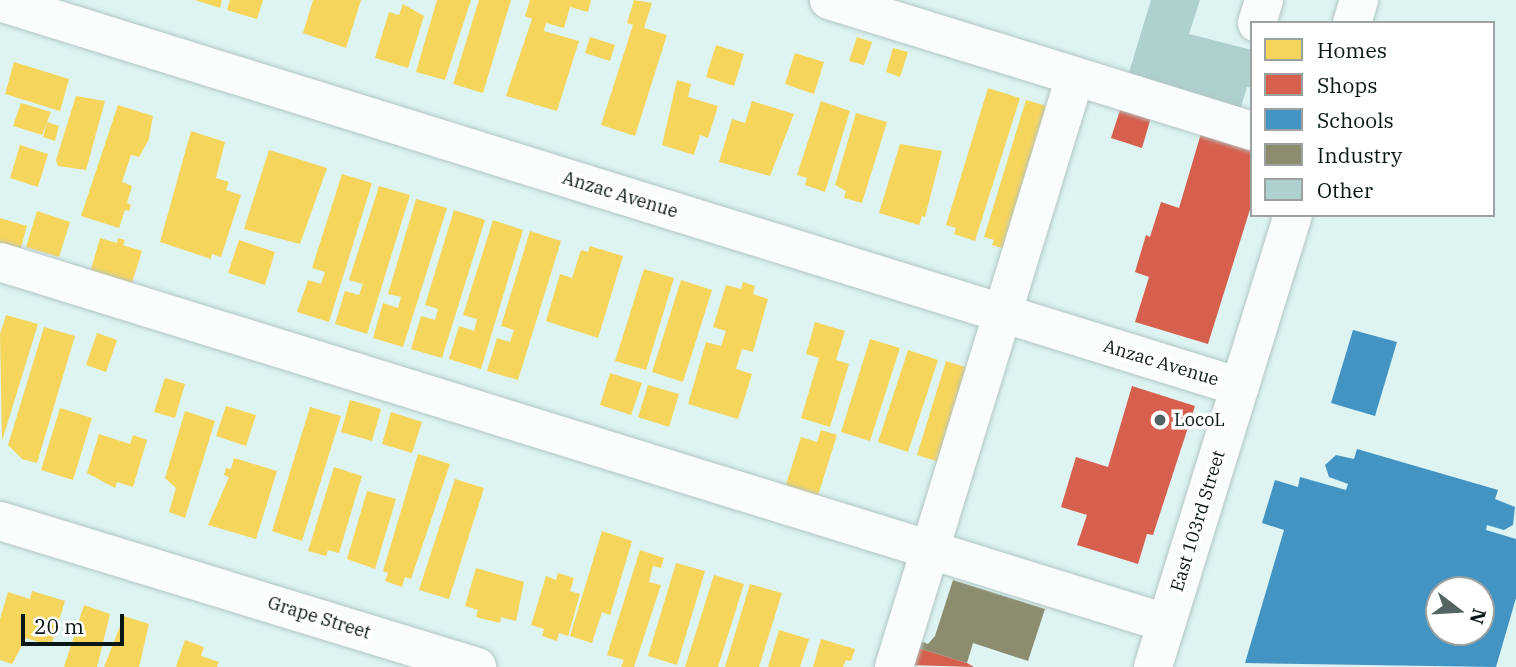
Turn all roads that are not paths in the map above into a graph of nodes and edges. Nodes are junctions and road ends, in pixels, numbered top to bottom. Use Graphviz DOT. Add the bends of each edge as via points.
graph roads {
  1 [pos="829,0"];
  2 [pos="1264,0"];
  3 [pos="1359,0"];
  4 [pos="0,2"];
  5 [pos="1258,21"];
  6 [pos="1353,21"];
  7 [pos="1075,77"];
  8 [pos="1250,130"];
  9 [pos="1292,217"];
  10 [pos="0,262"];
  11 [pos="1001,314"];
  12 [pos="1240,387"];
  13 [pos="0,521"];
  14 [pos="929,551"];
  15 [pos="1167,623"];
  16 [pos="477,667"];
  17 [pos="894,667"];
  18 [pos="1153,667"];
  1 -- 7 [label="street"];
  2 -- 5 [label="street"];
  3 -- 6 [label="street"];
  4 -- 11 [label="street, Anzac Avenue"];
  7 -- 8 [label="street"];
  7 -- 11 [label="street"];
  9 -- 12 [label="street, East 103rd Street"];
  10 -- 14 [label="street"];
  11 -- 12 [label="street, Anzac Avenue"];
  11 -- 14 [label="street"];
  12 -- 15 [label="street, East 103rd Street"];
  13 -- 16 [label="street, Grape Street"];
  14 -- 15 [label="street"];
  14 -- 17 [label="street"];
  15 -- 18 [label="street, East 103rd Street"];
}
